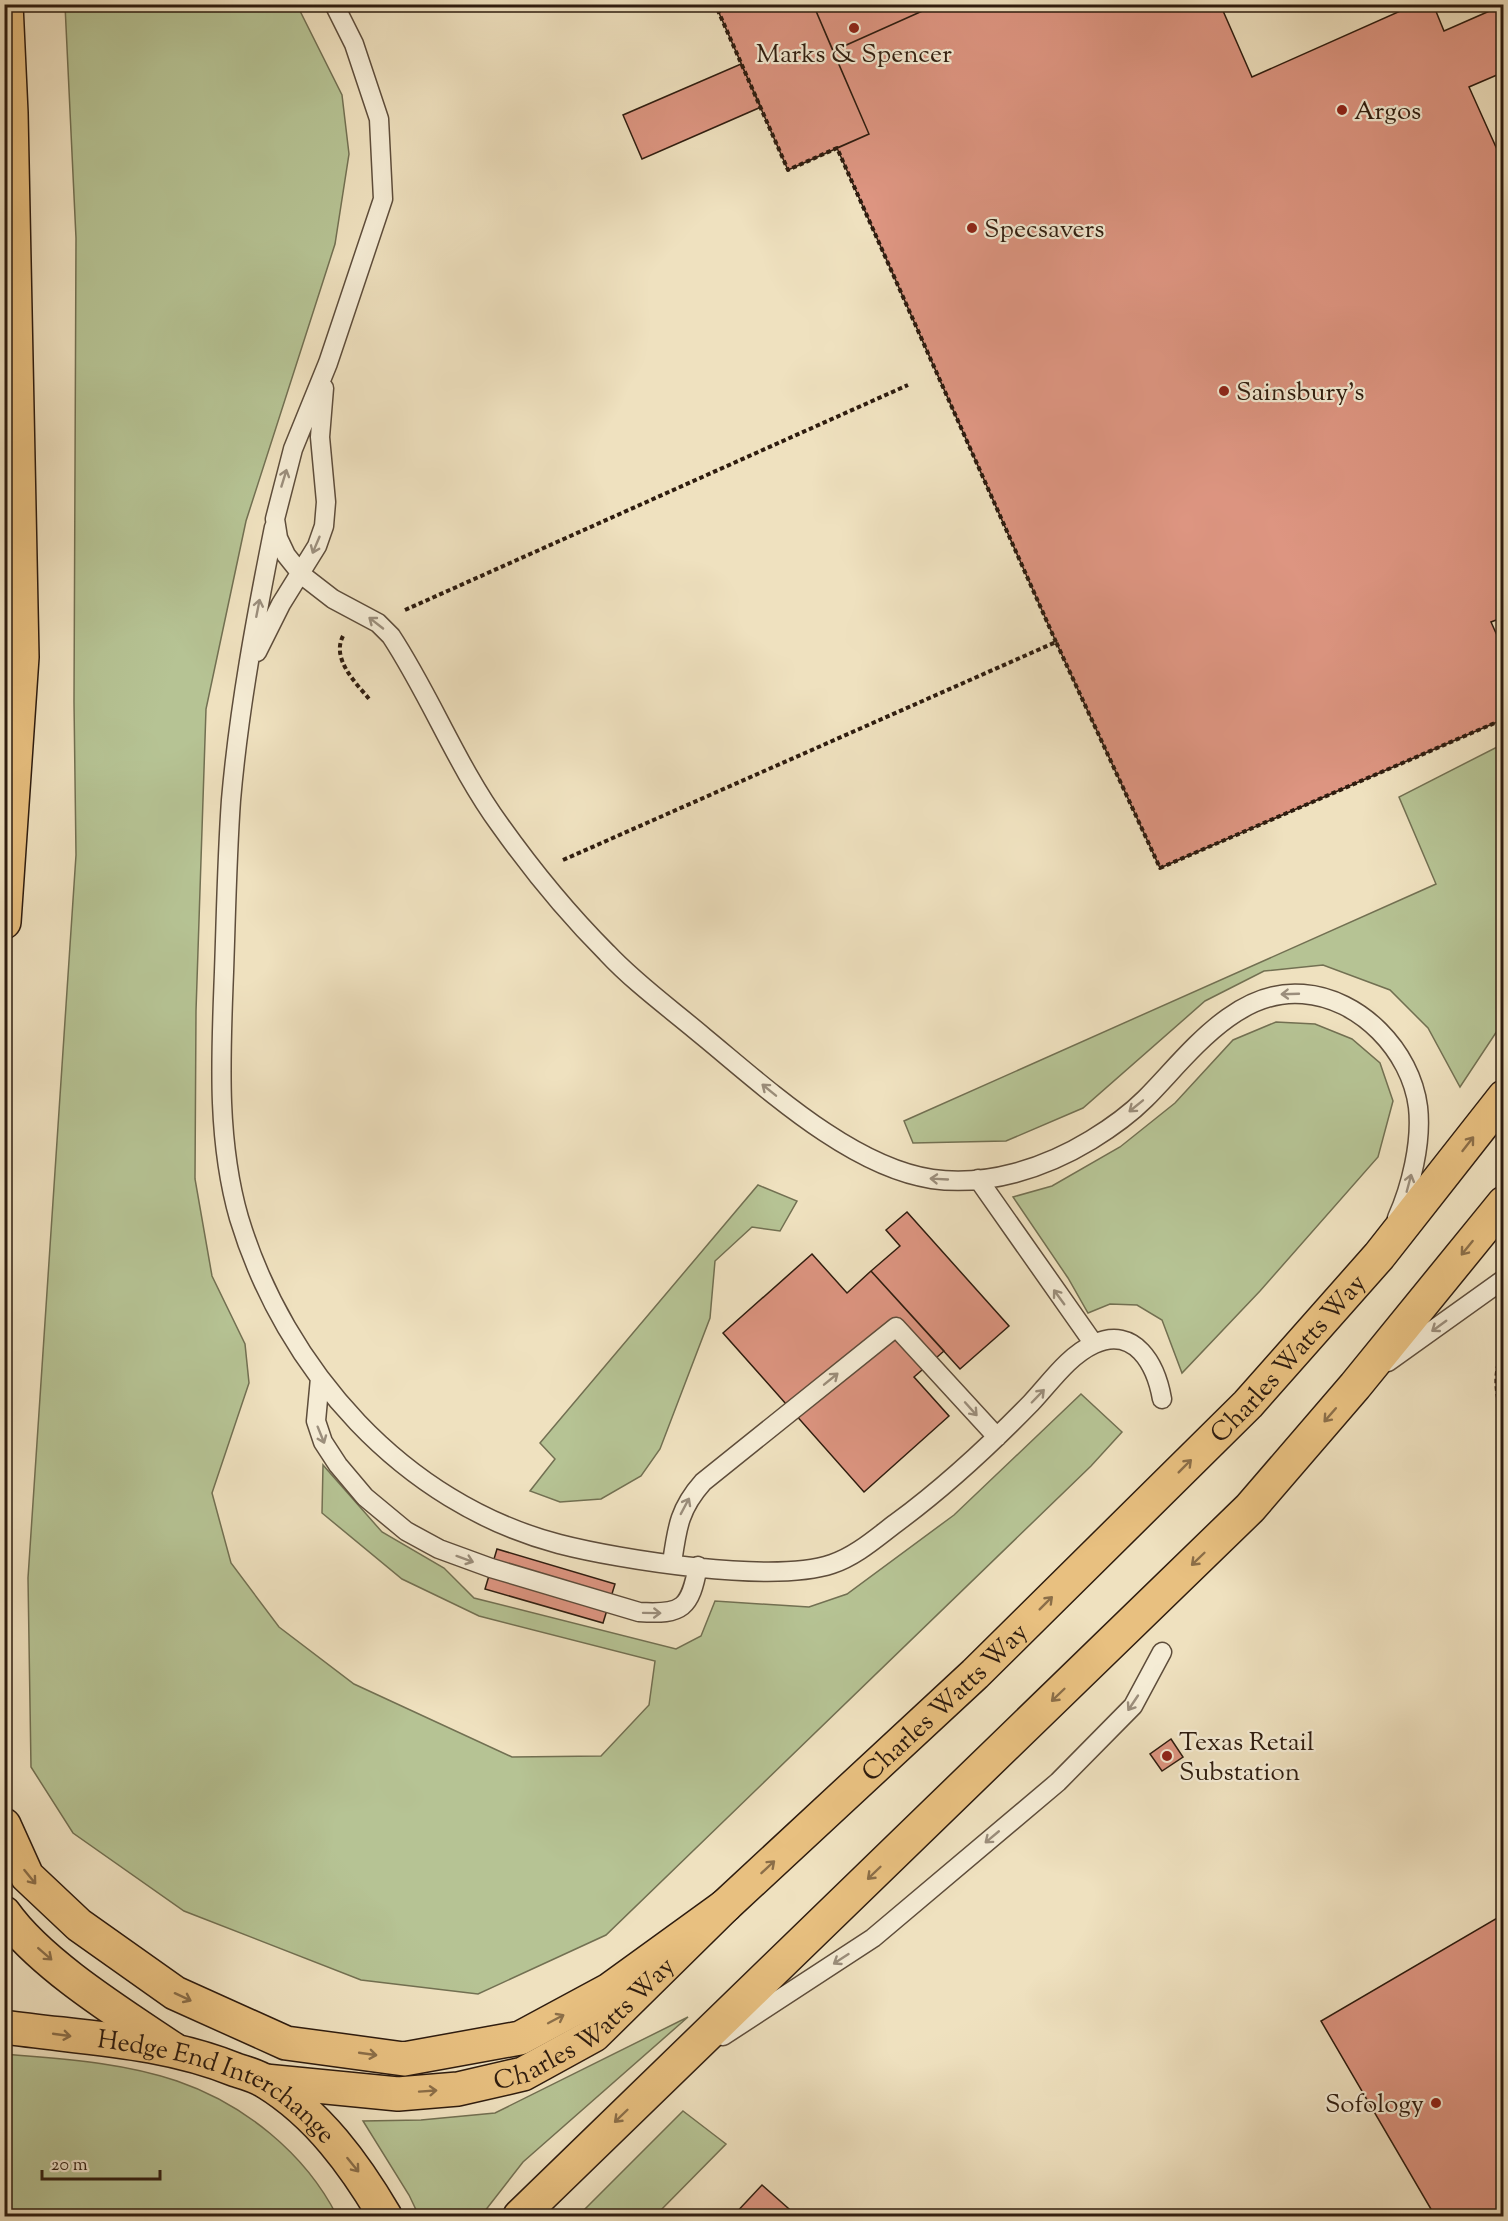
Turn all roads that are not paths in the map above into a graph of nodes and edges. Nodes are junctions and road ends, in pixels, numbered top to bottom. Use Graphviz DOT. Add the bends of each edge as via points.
graph roads {
  1 [pos="6,4"];
  2 [pos="334,4"];
  3 [pos="328,363"];
  4 [pos="275,519"];
  5 [pos="302,575"];
  6 [pos="243,707"];
  7 [pos="4,922"];
  8 [pos="1503,1097"];
  9 [pos="978,1179"];
  10 [pos="1503,1203"];
  11 [pos="1379,1256"];
  12 [pos="1503,1279"];
  13 [pos="1094,1344"];
  14 [pos="320,1378"];
  15 [pos="1355,1386"];
  16 [pos="1162,1399"];
  17 [pos="997,1437"];
  18 [pos="672,1563"];
  19 [pos="698,1566"];
  20 [pos="1162,1653"];
  21 [pos="4,1826"];
  22 [pos="725,1906"];
  23 [pos="4,1912"];
  24 [pos="4,2026"];
  25 [pos="173,2049"];
  26 [pos="663,2075"];
  27 [pos="265,2081"];
  28 [pos="385,2217"];
  29 [pos="520,2217"];
  1 -- 7 [label="main road" via="22,657"];
  2 -- 3 [label="lane" via="354,44 379,119 383,199"];
  4 -- 3 [label="lane, one-way" via="292,449"];
  3 -- 5 [label="lane, one-way" via="320,437 326,502 324,526"];
  4 -- 5 [label="lane" via="282,546"];
  6 -- 4 [label="lane, one-way"];
  5 -- 6 [label="lane" via="265,633 255,656"];
  9 -- 5 [label="lane, one-way" via="934,1179 891,1168 856,1151 805,1117 636,981 540,877 475,788 400,650 378,622 333,598"];
  6 -- 14 [label="lane" via="231,804 221,1058 227,1161 239,1216 276,1310"];
  11 -- 8 [label="main road, Charles Watts Way, one-way"];
  11 -- 9 [label="lane, one-way" via="1403,1203 1412,1169 1418,1108 1410,1078 1384,1037 1368,1020 1328,997 1280,994 1255,1003 1226,1020 1142,1103 1094,1138 1025,1171"];
  13 -- 9 [label="lane, one-way"];
  10 -- 15 [label="main road, one-way"];
  22 -- 11 [label="main road, Charles Watts Way, one-way" via="975,1674 1248,1404"];
  12 -- 15 [label="lane, one-way"];
  13 -- 16 [label="lane" via="1113,1339 1133,1344 1149,1358 1158,1376"];
  17 -- 13 [label="lane, one-way" via="1069,1362"];
  14 -- 18 [label="lane" via="363,1430 431,1487 473,1511 560,1544"];
  14 -- 19 [label="lane, one-way" via="316,1421 323,1442 338,1465 382,1513 439,1549 639,1612 678,1609 693,1594"];
  15 -- 26 [label="main road, one-way" via="1250,1508"];
  18 -- 17 [label="lane, one-way" via="682,1511 703,1482 896,1327"];
  17 -- 19 [label="lane" via="931,1498 862,1549 836,1563 785,1572"];
  18 -- 19 [label="lane"];
  20 -- 26 [label="lane, one-way" via="1133,1706 1058,1782 873,1938"];
  21 -- 22 [label="main road, one-way" via="27,1876 79,1925 175,1994 286,2043 404,2059 520,2038 609,1990"];
  27 -- 22 [label="main road, Charles Watts Way, one-way" via="398,2094 458,2089 523,2074 594,2035"];
  23 -- 25 [label="main road, one-way" via="15,1928 105,2003"];
  24 -- 25 [label="main road, Hedge End Interchange, one-way"];
  25 -- 27 [label="main road, Hedge End Interchange"];
  26 -- 29 [label="main road, one-way"];
  27 -- 28 [label="main road, Hedge End Interchange, one-way" via="331,2139 358,2171"];
}
